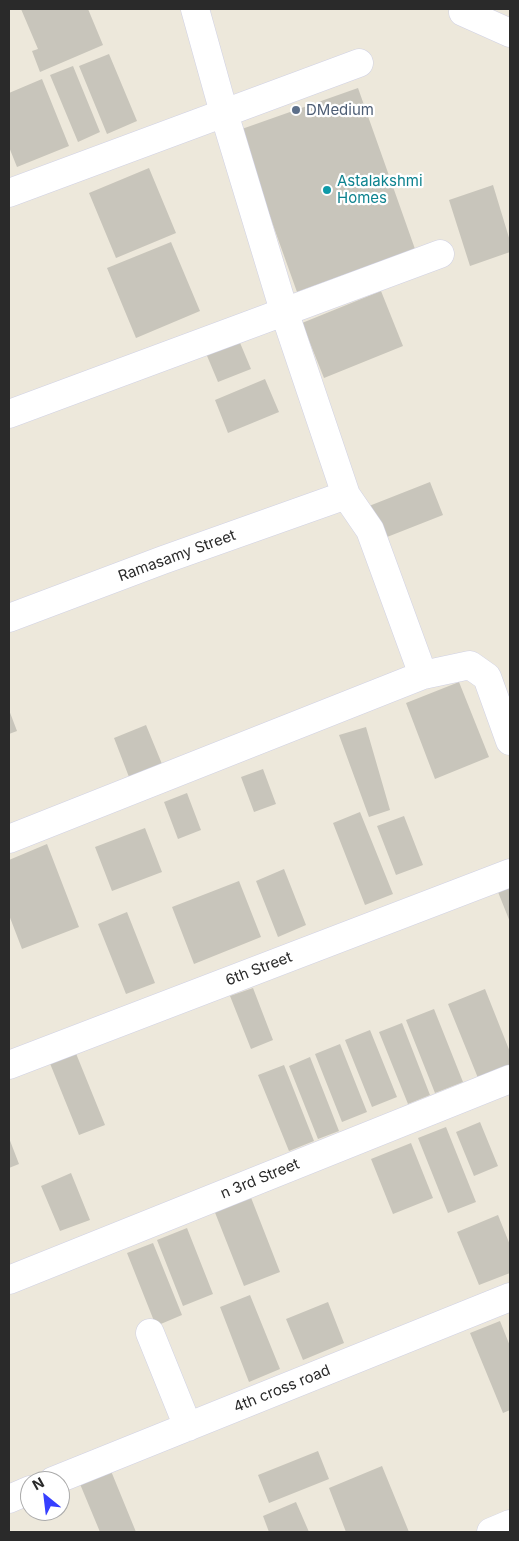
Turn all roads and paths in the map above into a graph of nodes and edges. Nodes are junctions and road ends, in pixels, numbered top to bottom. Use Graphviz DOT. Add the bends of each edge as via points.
graph roads {
  1 [pos="195,9"];
  2 [pos="463,12"];
  3 [pos="510,33"];
  4 [pos="359,63"];
  5 [pos="224,112"];
  6 [pos="9,193"];
  7 [pos="440,254"];
  8 [pos="284,311"];
  9 [pos="9,414"];
  10 [pos="346,495"];
  11 [pos="9,618"];
  12 [pos="423,675"];
  13 [pos="510,741"];
  14 [pos="9,839"];
  15 [pos="510,872"];
  16 [pos="9,1064"];
  17 [pos="510,1079"];
  18 [pos="9,1280"];
  19 [pos="510,1297"];
  20 [pos="150,1333"];
  21 [pos="188,1427"];
  22 [pos="70,1474"];
  23 [pos="510,1524"];
  24 [pos="491,1532"];
  1 -- 5 [label="street"];
  2 -- 3 [label="street"];
  4 -- 5 [label="street"];
  5 -- 6 [label="street"];
  5 -- 8 [label="street"];
  7 -- 8 [label="street"];
  8 -- 9 [label="street"];
  8 -- 10 [label="street"];
  10 -- 11 [label="street, Ramasamy Street"];
  10 -- 12 [label="street" via="370,530"];
  12 -- 13 [label="street" via="470,665 487,677"];
  12 -- 14 [label="street"];
  15 -- 16 [label="street, 6th Street"];
  17 -- 18 [label="street, n 3rd Street"];
  19 -- 21 [label="street, 4th cross road"];
  20 -- 21 [label="street"];
  21 -- 22 [label="street, 4th cross road"];
  23 -- 24 [label="street"];
}
